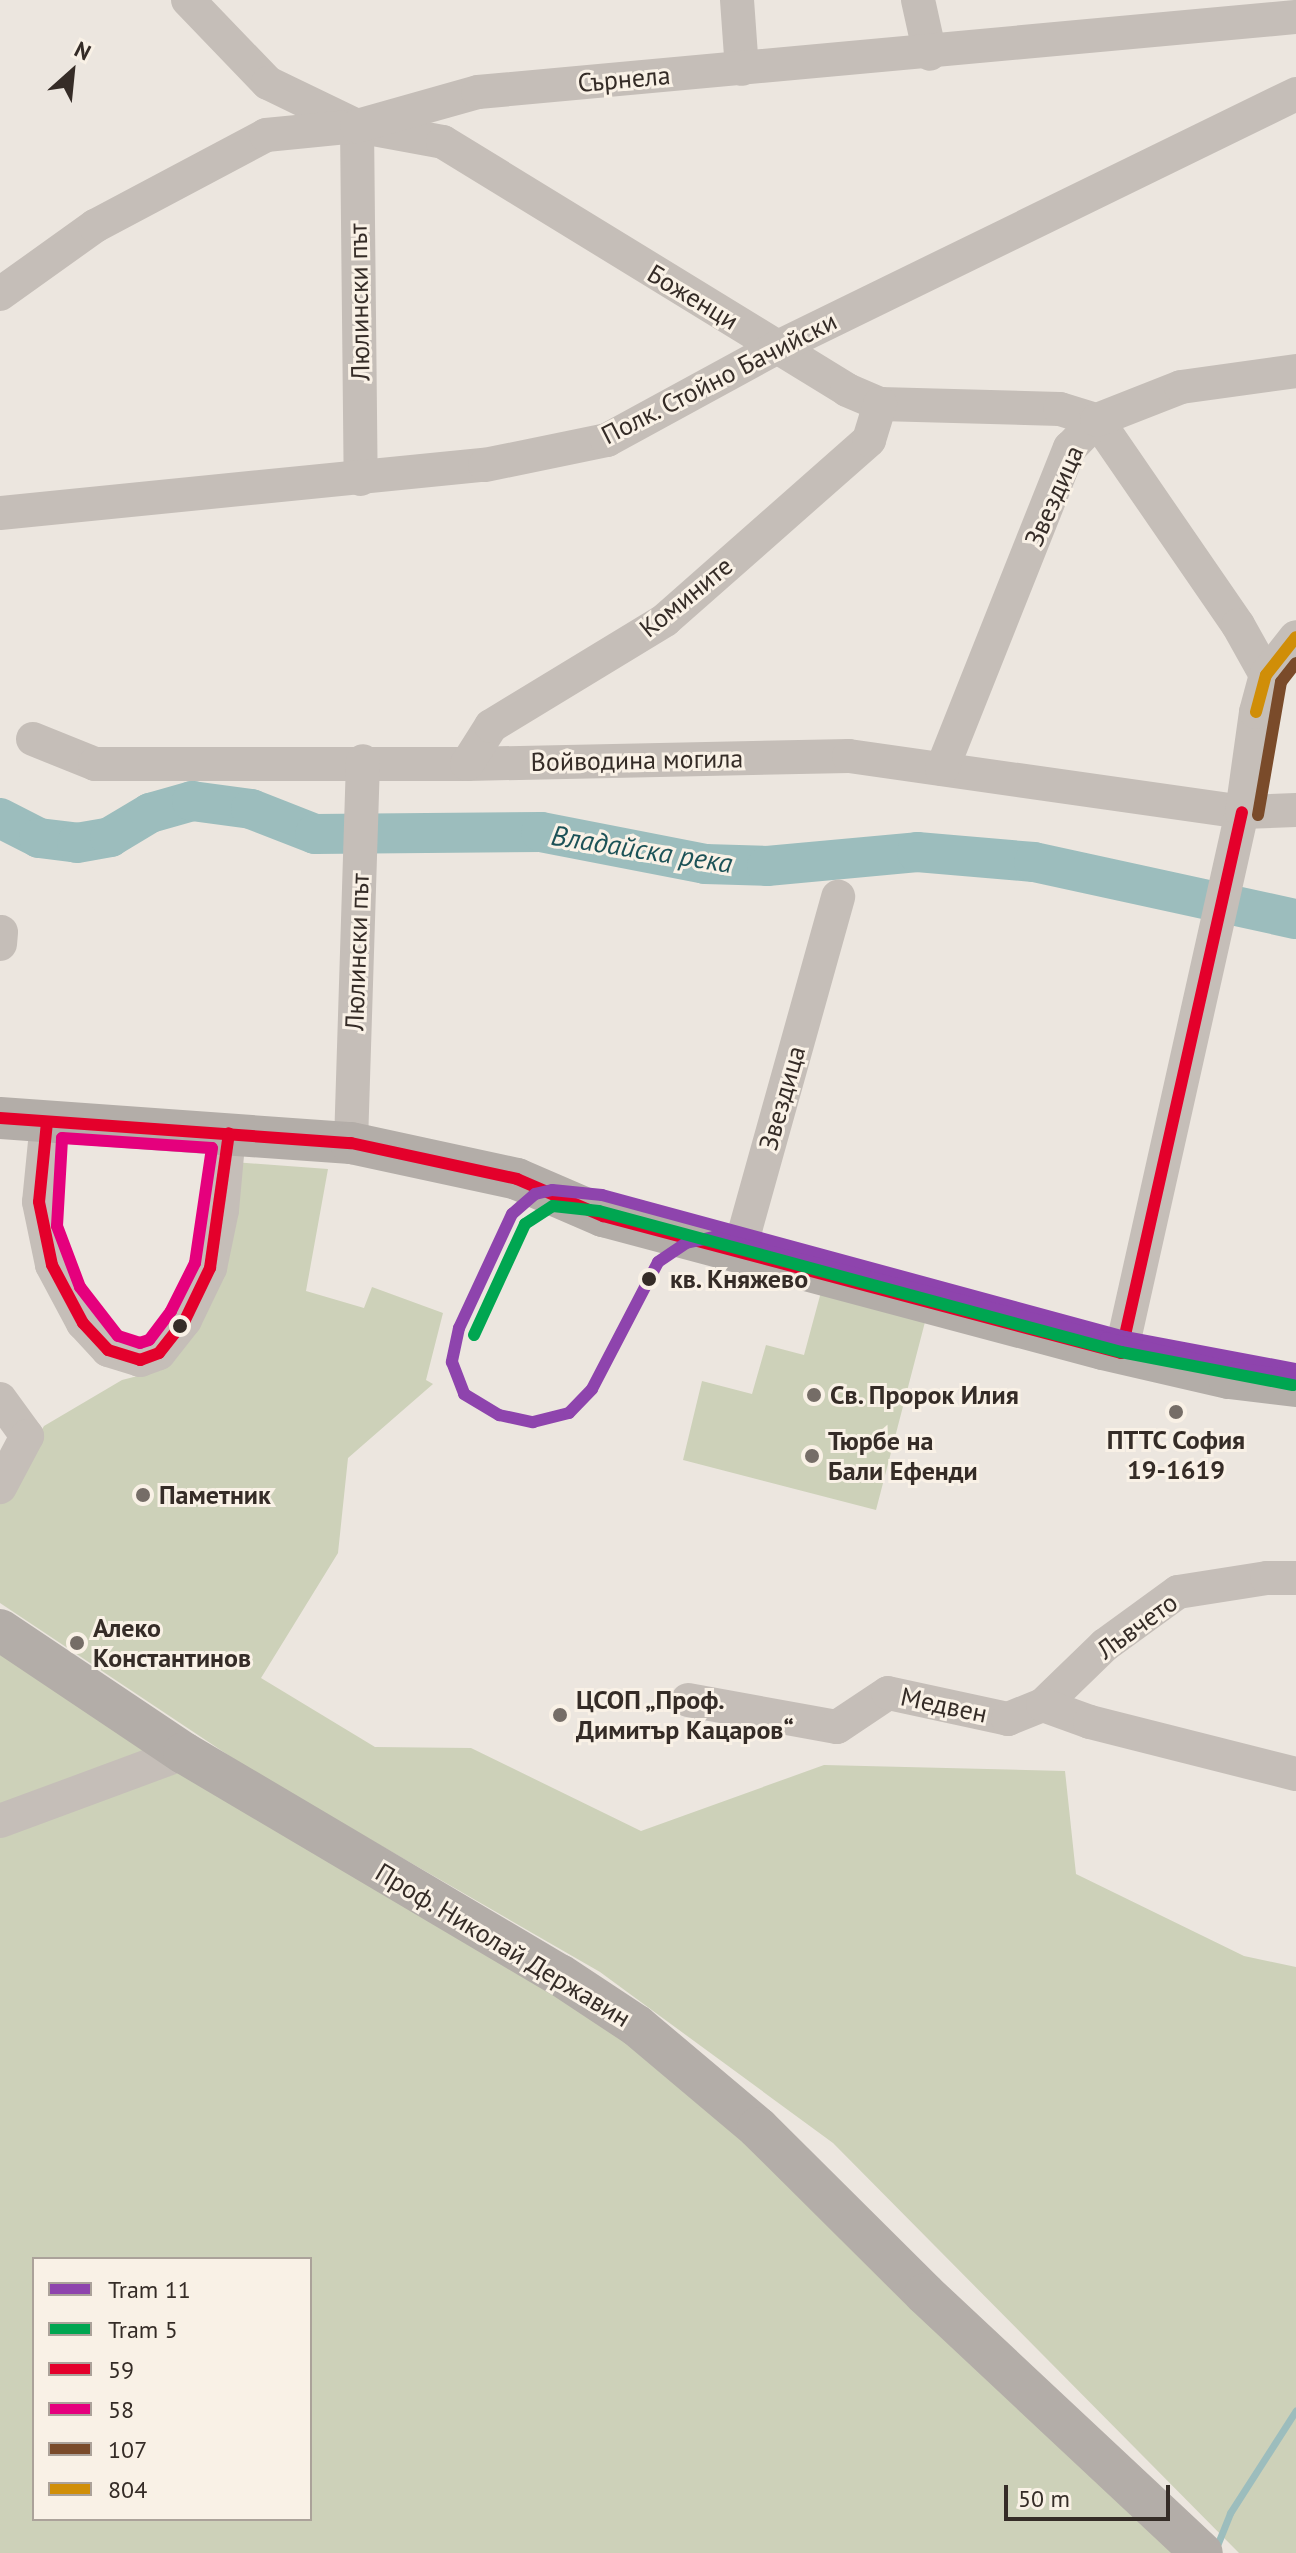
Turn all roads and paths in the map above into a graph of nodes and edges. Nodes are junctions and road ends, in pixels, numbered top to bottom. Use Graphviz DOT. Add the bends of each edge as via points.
graph roads {
  1 [pos="188,0"];
  2 [pos="737,0"];
  3 [pos="918,0"];
  4 [pos="1296,17"];
  5 [pos="930,54"];
  6 [pos="742,69"];
  7 [pos="1296,94"];
  8 [pos="357,126"];
  9 [pos="3,285"];
  10 [pos="776,348"];
  11 [pos="1296,371"];
  12 [pos="880,404"];
  13 [pos="1097,420"];
  14 [pos="361,479"];
  15 [pos="0,513"];
  16 [pos="1296,637"];
  17 [pos="1266,675"];
  18 [pos="33,739"];
  19 [pos="467,764"];
  20 [pos="942,769"];
  21 [pos="364,771"];
  22 [pos="1296,810"];
  23 [pos="1242,812"];
  24 [pos="838,897"];
  25 [pos="0,1118"];
  26 [pos="47,1122"];
  27 [pos="229,1133"];
  28 [pos="351,1143"];
  29 [pos="743,1240"];
  30 [pos="1124,1341"];
  31 [pos="1296,1362"];
  32 [pos="1296,1386"];
  33 [pos="0,1399"];
  34 [pos="0,1487"];
  35 [pos="1296,1578"];
  36 [pos="0,1630"];
  37 [pos="688,1700"];
  38 [pos="1043,1705"];
  39 [pos="184,1753"];
  40 [pos="1296,1774"];
  41 [pos="0,1821"];
  42 [pos="1202,2553"];
  1 -- 8 [label="street, Боженци" via="268,83"];
  2 -- 6 [label="street"];
  3 -- 5 [label="street"];
  4 -- 5 [label="street, Сърнела"];
  5 -- 6 [label="street, Сърнела"];
  6 -- 8 [label="street, Сърнела" via="478,92"];
  7 -- 10 [label="street, Полк. Стойно Бачийски"];
  8 -- 9 [label="street, Сърнела" via="266,135 95,226"];
  8 -- 10 [label="street, Боженци" via="443,142"];
  8 -- 14 [label="street, Люлински път"];
  10 -- 12 [label="street, Боженци"];
  10 -- 14 [label="street, Полк. Стойно Бачийски" via="607,440 485,465"];
  11 -- 13 [label="street, Звездица" via="1181,387"];
  12 -- 13 [label="street, Боженци" via="1060,409"];
  12 -- 19 [label="street, Комините" via="869,440 665,620 491,726"];
  13 -- 17 [label="street" via="1238,625"];
  13 -- 20 [label="street, Звездица" via="1070,448"];
  14 -- 15 [label="street, Полк. Стойно Бачийски"];
  16 -- 17 [label="street"];
  17 -- 23 [label="street"];
  18 -- 21 [label="street, Войводина могила" via="95,764"];
  19 -- 20 [label="street, Войводина могила" via="849,756"];
  19 -- 21 [label="street, Войводина могила"];
  20 -- 23 [label="street, Войводина могила"];
  21 -- 28 [label="street, Люлински път"];
  22 -- 23 [label="street, Войводина могила"];
  23 -- 30 [label="street"];
  24 -- 29 [label="street, Звездица"];
  25 -- 26 [label="main road"];
  26 -- 27 [label="main road"];
  26 -- 27 [label="street" via="39,1202 52,1265 83,1323 108,1350 140,1360 159,1353 185,1320 210,1268"];
  27 -- 28 [label="main road"];
  28 -- 29 [label="main road" via="545,1187 603,1216"];
  29 -- 30 [label="main road"];
  30 -- 31 [label="main road"];
  30 -- 32 [label="main road" via="1229,1378"];
  33 -- 34 [label="street" via="27,1436"];
  35 -- 38 [label="street, Лъвчето" via="1178,1592 1105,1645"];
  36 -- 39 [label="main road, Проф. Николай Державин"];
  37 -- 38 [label="street, Медвен" via="837,1727 888,1693 1008,1719"];
  38 -- 40 [label="street" via="1090,1722"];
  39 -- 41 [label="street"];
  39 -- 42 [label="main road, Проф. Николай Державин" via="560,1975 646,2033 758,2128 925,2294"];
}
